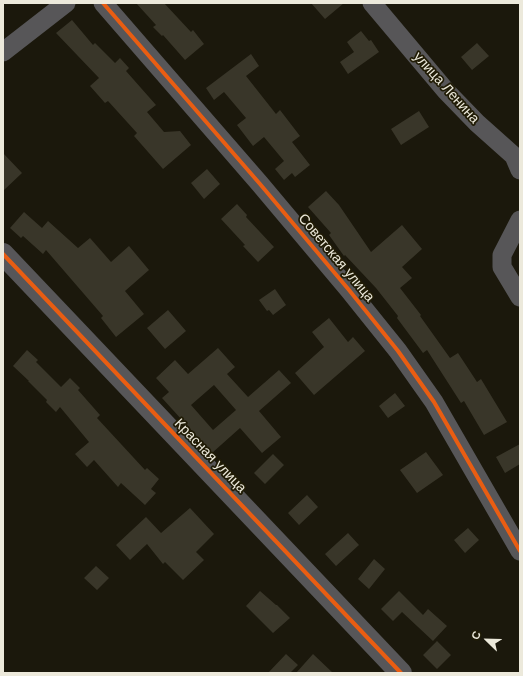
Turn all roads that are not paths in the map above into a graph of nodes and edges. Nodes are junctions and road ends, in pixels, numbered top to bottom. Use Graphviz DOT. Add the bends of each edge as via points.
graph roads {
  1 [pos="66,3"];
  2 [pos="372,3"];
  3 [pos="109,5"];
  4 [pos="3,52"];
  5 [pos="520,170"];
  6 [pos="520,220"];
  7 [pos="3,254"];
  8 [pos="520,297"];
  9 [pos="520,551"];
  10 [pos="401,673"];
  1 -- 4 [label="street"];
  2 -- 5 [label="street, улица Ленина" via="446,91 514,156"];
  3 -- 9 [label="street, Советская улица" via="398,351 434,402"];
  6 -- 8 [label="street" via="502,255 502,267"];
  7 -- 10 [label="street, Красная улица"];
}
